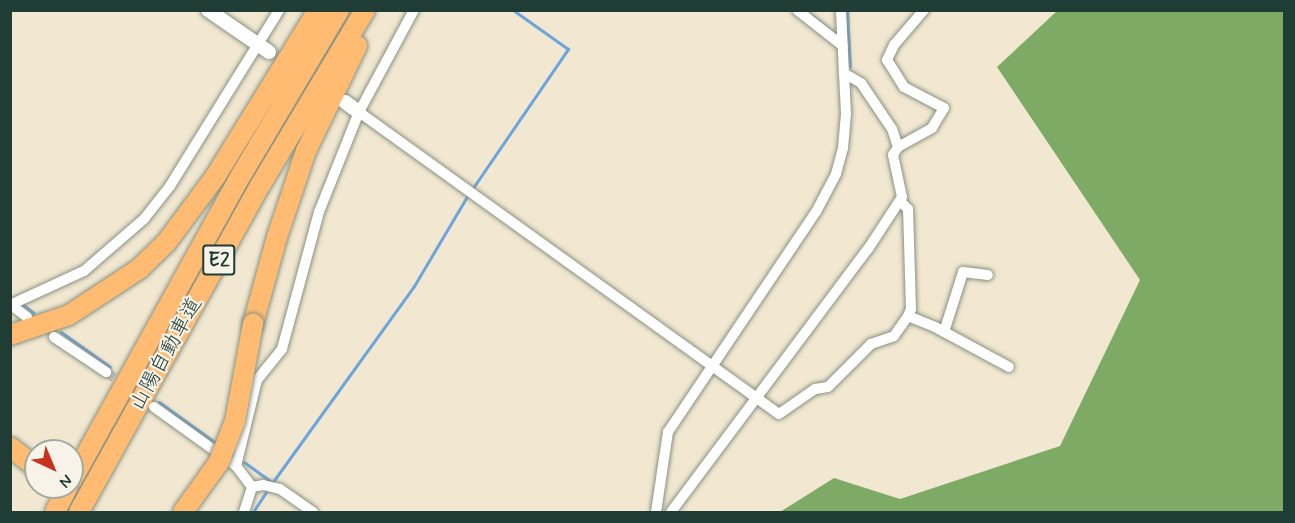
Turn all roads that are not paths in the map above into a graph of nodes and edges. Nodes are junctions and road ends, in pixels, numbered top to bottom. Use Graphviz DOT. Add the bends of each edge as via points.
graph roads {
  1 [pos="208,10"];
  2 [pos="279,10"];
  3 [pos="318,10"];
  4 [pos="339,10"];
  5 [pos="365,10"];
  6 [pos="374,10"];
  7 [pos="414,10"];
  8 [pos="797,10"];
  9 [pos="841,10"];
  10 [pos="924,10"];
  11 [pos="843,46"];
  12 [pos="263,49"];
  13 [pos="844,74"];
  14 [pos="345,102"];
  15 [pos="359,112"];
  16 [pos="896,150"];
  17 [pos="902,202"];
  18 [pos="988,275"];
  19 [pos="14,303"];
  20 [pos="908,316"];
  21 [pos="27,317"];
  22 [pos="944,332"];
  23 [pos="10,335"];
  24 [pos="54,337"];
  25 [pos="710,365"];
  26 [pos="1009,367"];
  27 [pos="106,372"];
  28 [pos="756,400"];
  29 [pos="154,407"];
  30 [pos="10,447"];
  31 [pos="24,458"];
  32 [pos="84,458"];
  33 [pos="236,466"];
  34 [pos="252,487"];
  35 [pos="62,499"];
  36 [pos="55,513"];
  37 [pos="78,513"];
  38 [pos="183,513"];
  39 [pos="244,513"];
  40 [pos="313,513"];
  41 [pos="656,513"];
  42 [pos="670,513"];
  1 -- 12 [label="street"];
  2 -- 12 [label="street"];
  3 -- 23 [label="highway" via="215,177 166,243 139,269 78,309"];
  4 -- 32 [label="highway, 山陽自動車道 / E2" via="243,172"];
  5 -- 37 [label="highway, 山陽自動車道 / E2" via="261,184"];
  6 -- 38 [label="highway, bridge" via="306,151 253,324 235,421 219,462"];
  7 -- 15 [label="street"];
  8 -- 11 [label="street"];
  9 -- 11 [label="street"];
  10 -- 16 [label="street" via="886,60 904,87 944,108 932,128"];
  11 -- 13 [label="street"];
  12 -- 19 [label="street" via="144,219 84,271"];
  13 -- 16 [label="street" via="861,83 892,129"];
  13 -- 25 [label="street" via="843,148 828,191"];
  14 -- 15 [label="street"];
  15 -- 25 [label="street"];
  15 -- 33 [label="street" via="319,212 282,349 257,380"];
  16 -- 17 [label="street"];
  17 -- 20 [label="street" via="908,209"];
  17 -- 28 [label="street"];
  18 -- 22 [label="street" via="963,272"];
  19 -- 21 [label="street"];
  20 -- 22 [label="street"];
  20 -- 28 [label="street" via="894,336 871,344 828,387 815,389 783,414"];
  22 -- 26 [label="street"];
  24 -- 27 [label="street"];
  25 -- 28 [label="street"];
  25 -- 41 [label="street" via="668,432"];
  28 -- 42 [label="street"];
  29 -- 33 [label="street"];
  30 -- 31 [label="highway"];
  33 -- 34 [label="street"];
  34 -- 39 [label="street"];
  34 -- 40 [label="street" via="269,487"];
  35 -- 36 [label="highway"];
}
